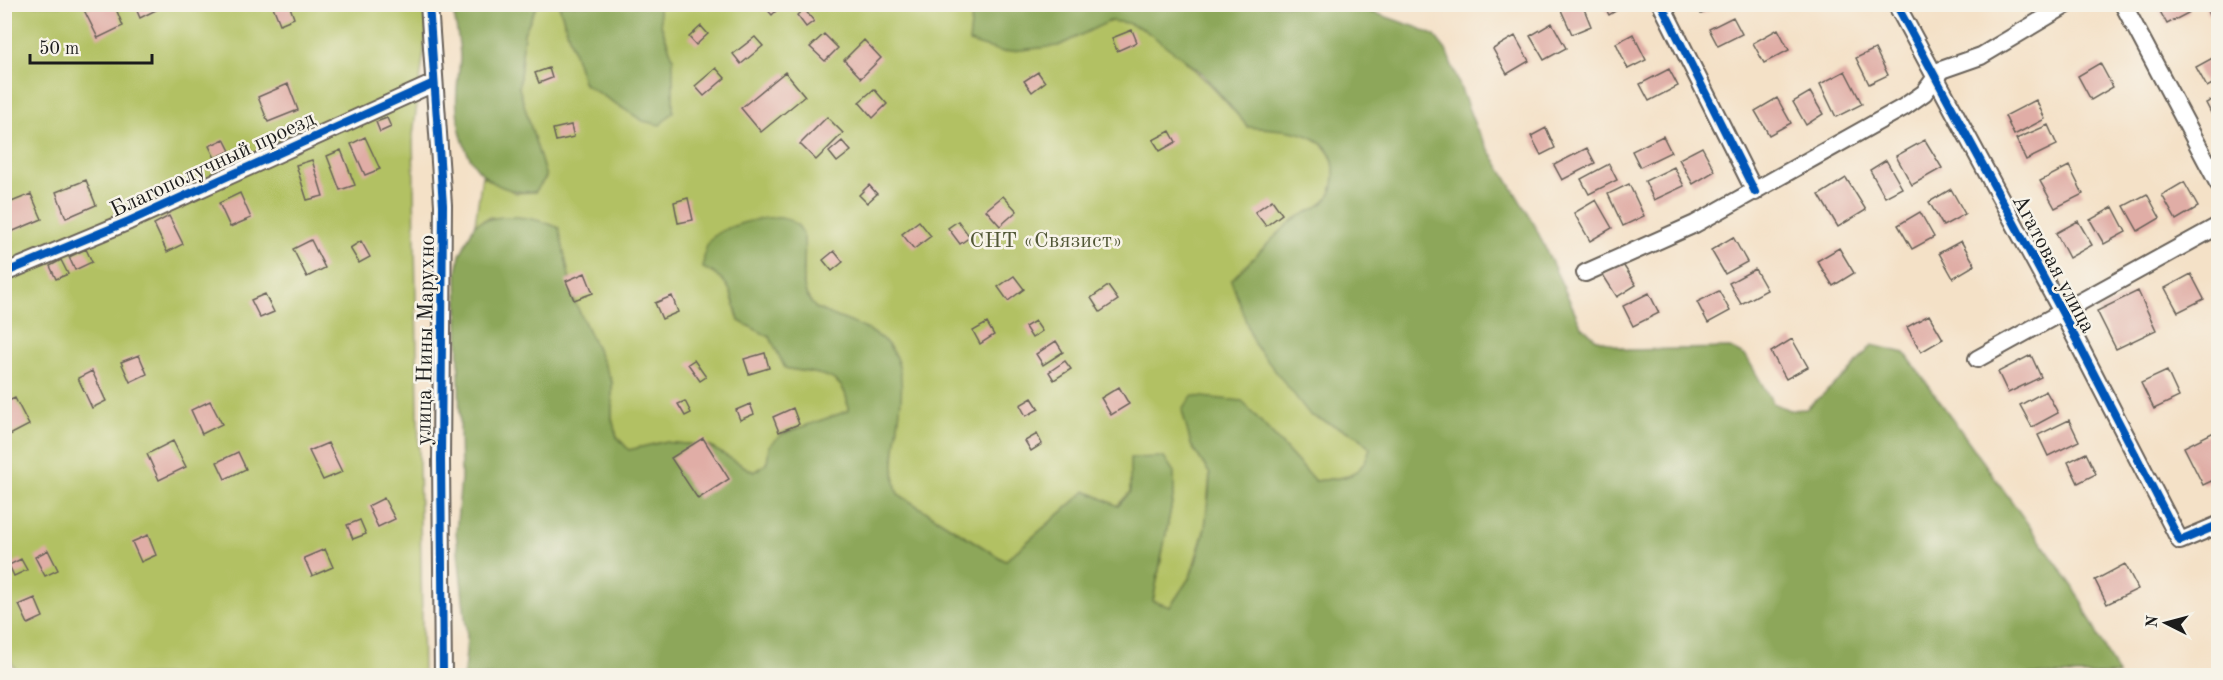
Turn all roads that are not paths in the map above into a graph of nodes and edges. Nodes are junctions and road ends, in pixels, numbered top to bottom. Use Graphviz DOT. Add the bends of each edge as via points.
graph roads {
  1 [pos="429,4"];
  2 [pos="1661,4"];
  3 [pos="1896,4"];
  4 [pos="2068,4"];
  5 [pos="2123,4"];
  6 [pos="1935,80"];
  7 [pos="434,83"];
  8 [pos="2218,183"];
  9 [pos="1755,192"];
  10 [pos="2218,226"];
  11 [pos="4,273"];
  12 [pos="1585,273"];
  13 [pos="2062,312"];
  14 [pos="1977,359"];
  15 [pos="2218,525"];
  16 [pos="443,675"];
  1 -- 7 [label="street, улица Нины Марухно"];
  2 -- 9 [label="street"];
  3 -- 6 [label="street, Агатовая улица"];
  4 -- 6 [label="street" via="1981,56 1941,70"];
  5 -- 8 [label="street"];
  6 -- 9 [label="street" via="1904,107"];
  6 -- 13 [label="street, Агатовая улица"];
  7 -- 11 [label="street, Благополучный проезд"];
  7 -- 16 [label="street, улица Нины Марухно" via="443,204"];
  9 -- 12 [label="street" via="1695,224"];
  10 -- 13 [label="street"];
  13 -- 14 [label="street"];
  13 -- 15 [label="street, Агатовая улица" via="2180,541"];
}
